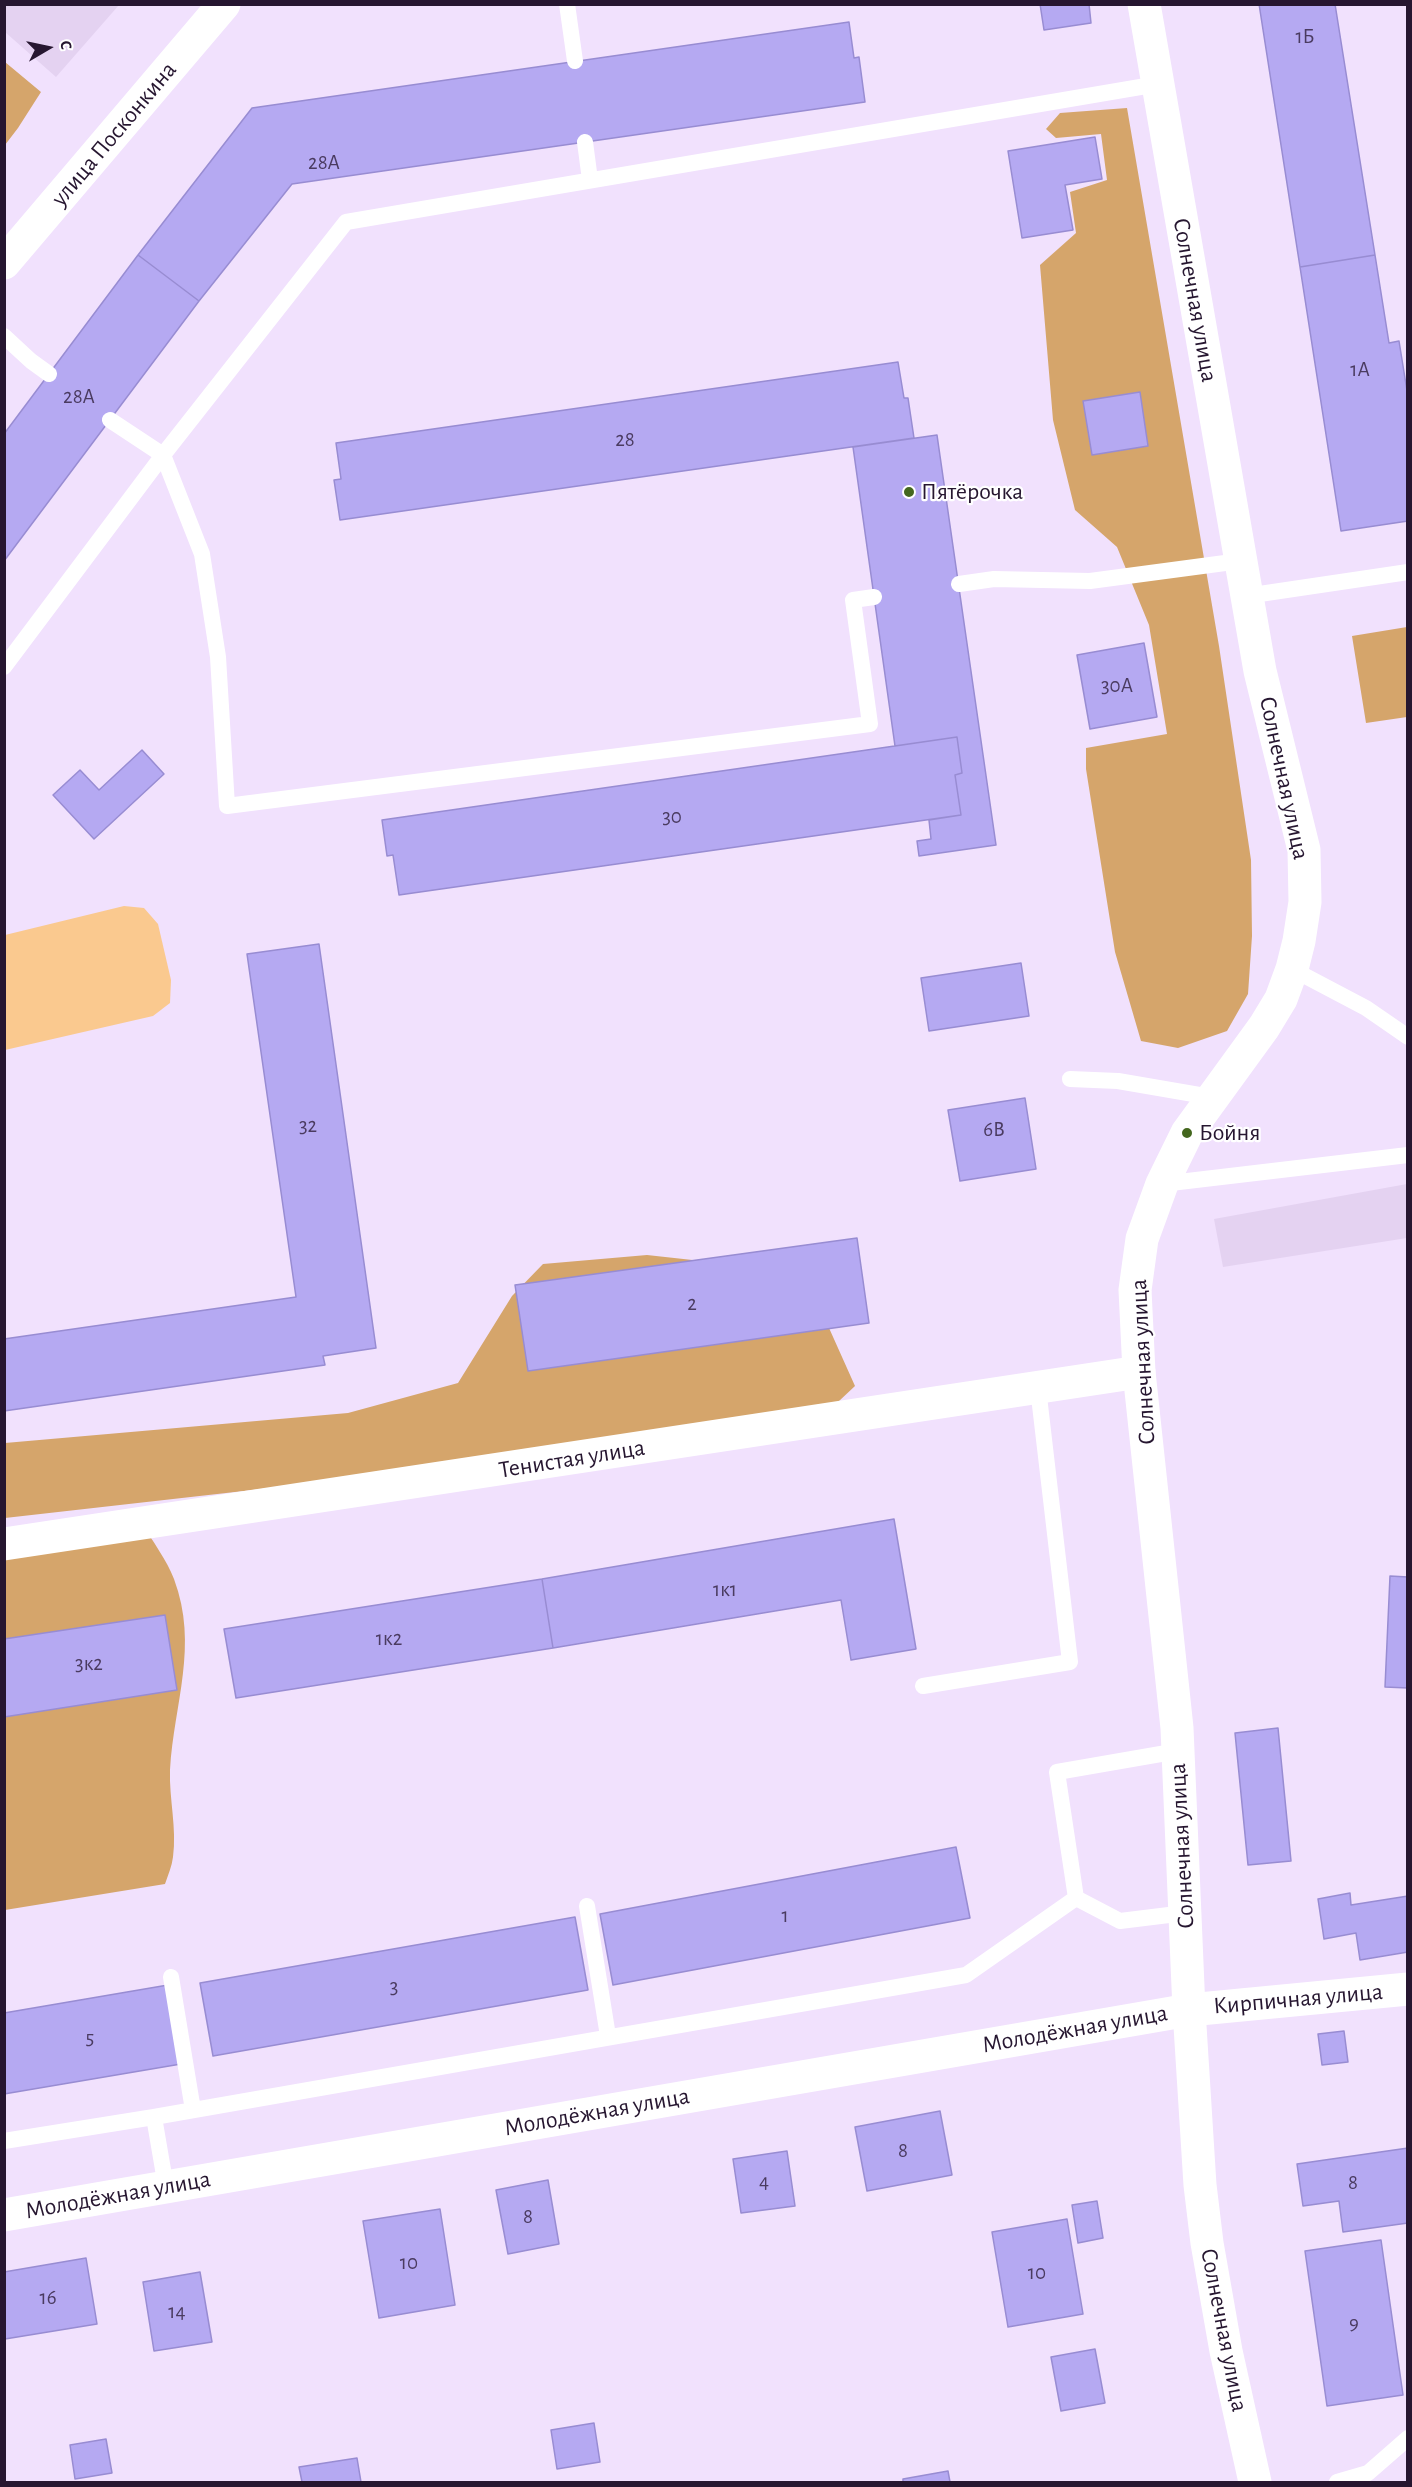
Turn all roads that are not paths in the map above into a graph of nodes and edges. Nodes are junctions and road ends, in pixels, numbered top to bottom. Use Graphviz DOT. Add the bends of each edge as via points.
graph roads {
  1 [pos="224,4"];
  2 [pos="567,4"];
  3 [pos="1144,4"];
  4 [pos="575,62"];
  5 [pos="1158,84"];
  6 [pos="585,142"];
  7 [pos="590,180"];
  8 [pos="4,263"];
  9 [pos="4,336"];
  10 [pos="49,374"];
  11 [pos="110,420"];
  12 [pos="163,454"];
  13 [pos="1240,561"];
  14 [pos="1407,572"];
  15 [pos="959,584"];
  16 [pos="1246,596"];
  17 [pos="874,597"];
  18 [pos="4,667"];
  19 [pos="1292,969"];
  20 [pos="1407,1037"];
  21 [pos="1071,1079"];
  22 [pos="1211,1097"];
  23 [pos="1407,1155"];
  24 [pos="1162,1184"];
  25 [pos="1139,1372"];
  26 [pos="1038,1388"];
  27 [pos="4,1544"];
  28 [pos="923,1686"];
  29 [pos="1178,1751"];
  30 [pos="1077,1898"];
  31 [pos="586,1906"];
  32 [pos="1185,1913"];
  33 [pos="171,1977"];
  34 [pos="1407,1989"];
  35 [pos="1189,2010"];
  36 [pos="608,2036"];
  37 [pos="194,2110"];
  38 [pos="154,2117"];
  39 [pos="4,2141"];
  40 [pos="166,2187"];
  41 [pos="4,2215"];
  42 [pos="1407,2438"];
  43 [pos="1255,2482"];
  44 [pos="1337,2482"];
  1 -- 8 [label="street, улица Посконкина"];
  2 -- 4 [label="lane"];
  3 -- 5 [label="street, Солнечная улица"];
  5 -- 7 [label="lane"];
  5 -- 13 [label="street, Солнечная улица"];
  6 -- 7 [label="lane"];
  7 -- 12 [label="lane" via="346,222"];
  9 -- 10 [label="lane"];
  11 -- 12 [label="lane"];
  12 -- 17 [label="lane" via="202,554 218,657 227,806 870,724 853,600"];
  12 -- 18 [label="lane"];
  13 -- 15 [label="lane" via="1090,581 994,579"];
  13 -- 16 [label="street, Солнечная улица"];
  14 -- 16 [label="lane"];
  16 -- 19 [label="street, Солнечная улица" via="1260,671 1304,850 1305,902"];
  19 -- 20 [label="lane" via="1366,1008"];
  19 -- 22 [label="street, Солнечная улица" via="1281,999 1264,1027"];
  21 -- 22 [label="lane" via="1118,1081"];
  22 -- 24 [label="street, Солнечная улица" via="1187,1133"];
  23 -- 24 [label="lane"];
  24 -- 25 [label="street, Солнечная улица" via="1142,1239 1135,1290"];
  25 -- 26 [label="street, Тенистая улица"];
  25 -- 29 [label="street, Солнечная улица"];
  26 -- 27 [label="street, Тенистая улица"];
  26 -- 28 [label="lane" via="1070,1662"];
  29 -- 30 [label="lane" via="1057,1772"];
  29 -- 32 [label="street, Солнечная улица"];
  30 -- 32 [label="lane" via="1120,1921"];
  30 -- 36 [label="lane" via="966,1975"];
  31 -- 36 [label="lane"];
  32 -- 35 [label="street, Солнечная улица"];
  33 -- 37 [label="lane"];
  34 -- 35 [label="street, Кирпичная улица"];
  35 -- 40 [label="street, Молодёжная улица"];
  35 -- 43 [label="street, Солнечная улица" via="1195,2127 1207,2243"];
  36 -- 37 [label="lane"];
  37 -- 38 [label="lane"];
  38 -- 39 [label="lane"];
  38 -- 40 [label="lane"];
  40 -- 41 [label="street, Молодёжная улица"];
  42 -- 44 [label="lane" via="1368,2473"];
}
